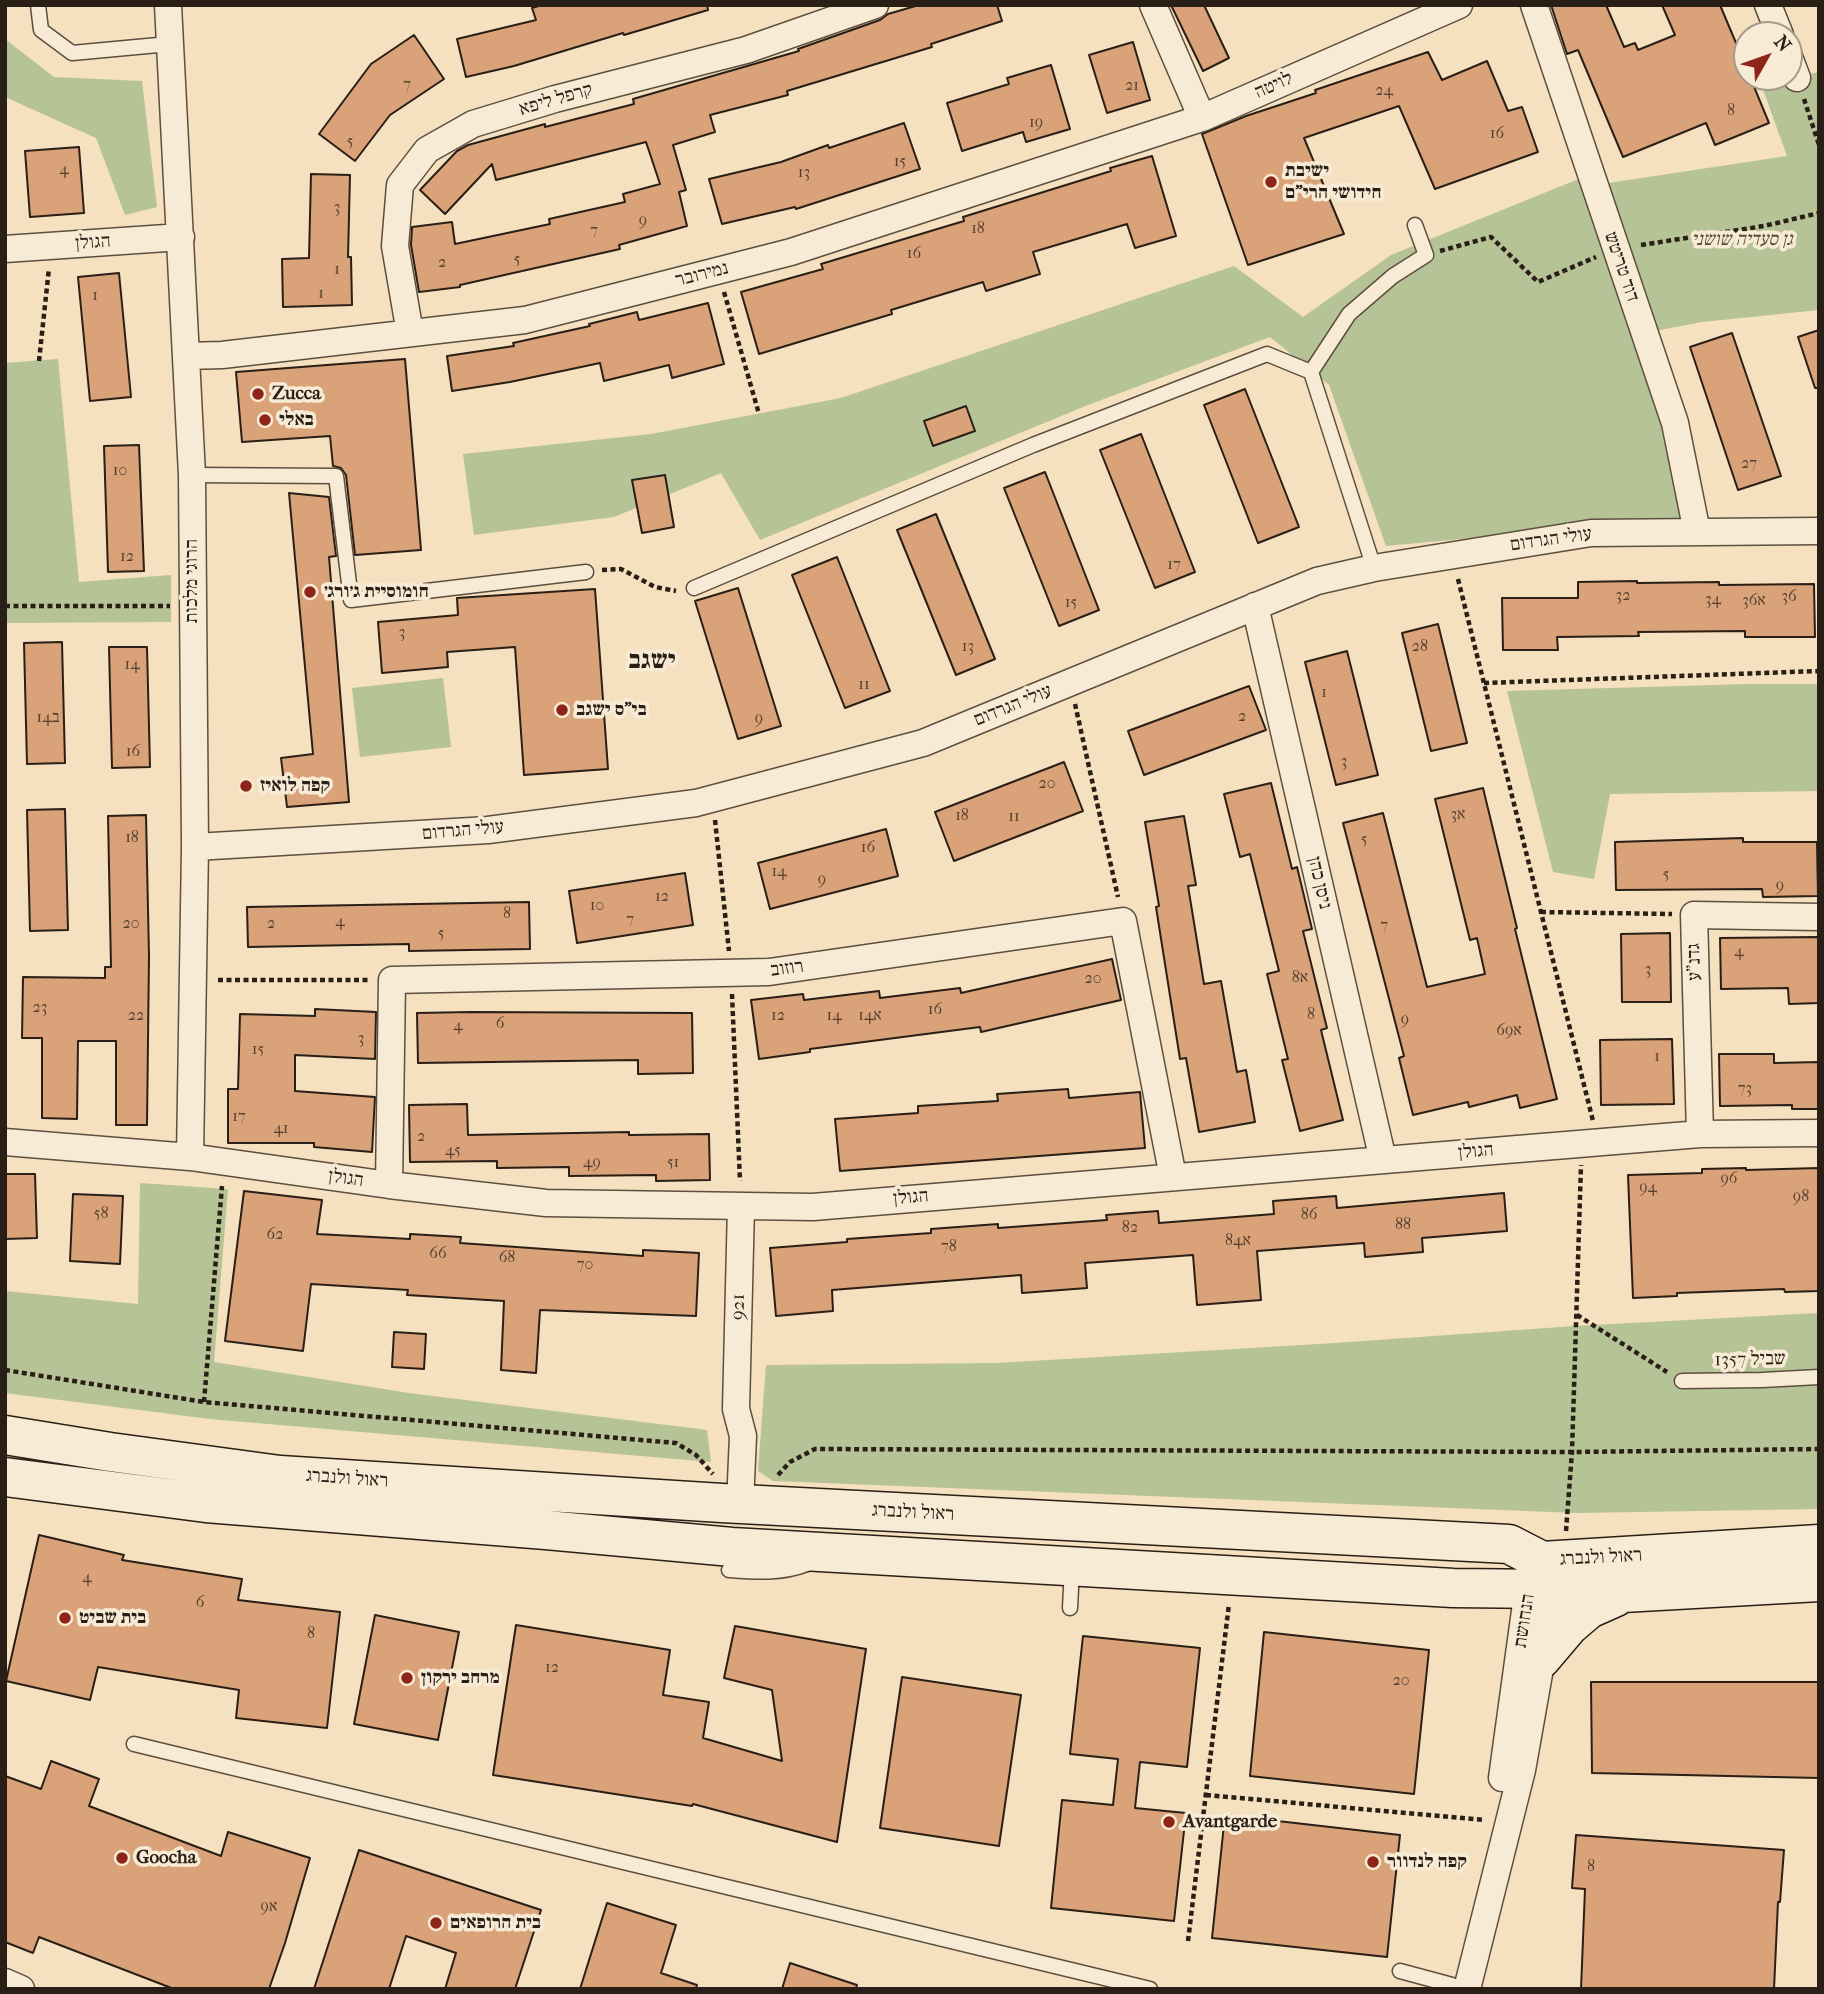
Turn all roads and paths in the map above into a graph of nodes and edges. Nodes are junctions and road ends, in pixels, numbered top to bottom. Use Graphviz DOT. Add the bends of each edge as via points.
graph roads {
  1 [pos="38,5"];
  2 [pos="168,5"];
  3 [pos="875,5"];
  4 [pos="1153,5"];
  5 [pos="1459,5"];
  6 [pos="1534,5"];
  7 [pos="169,44"];
  8 [pos="1801,91"];
  9 [pos="1202,118"];
  10 [pos="1819,145"];
  11 [pos="1819,213"];
  12 [pos="1415,225"];
  13 [pos="181,237"];
  14 [pos="50,246"];
  15 [pos="5,249"];
  16 [pos="1615,249"];
  17 [pos="1426,255"];
  18 [pos="718,271"];
  19 [pos="410,333"];
  20 [pos="186,356"];
  21 [pos="39,360"];
  22 [pos="1311,372"];
  23 [pos="759,414"];
  24 [pos="192,475"];
  25 [pos="1819,531"];
  26 [pos="1697,532"];
  27 [pos="1452,556"];
  28 [pos="1374,568"];
  29 [pos="586,572"];
  30 [pos="694,588"];
  31 [pos="5,606"];
  32 [pos="1255,606"];
  33 [pos="192,607"];
  34 [pos="1819,671"];
  35 [pos="1070,682"];
  36 [pos="1484,683"];
  37 [pos="713,799"];
  38 [pos="195,846"];
  39 [pos="1541,912"];
  40 [pos="1694,915"];
  41 [pos="1819,917"];
  42 [pos="1123,921"];
  43 [pos="731,973"];
  44 [pos="193,980"];
  45 [pos="392,981"];
  46 [pos="1819,1133"];
  47 [pos="1700,1134"];
  48 [pos="5,1142"];
  49 [pos="1590,1143"];
  50 [pos="190,1157"];
  51 [pos="1383,1160"];
  52 [pos="223,1161"];
  53 [pos="1172,1177"];
  54 [pos="389,1185"];
  55 [pos="741,1206"];
  56 [pos="1576,1314"];
  57 [pos="5,1370"];
  58 [pos="1819,1377"];
  59 [pos="1682,1381"];
  60 [pos="204,1402"];
  61 [pos="5,1435"];
  62 [pos="1819,1449"];
  63 [pos="1572,1452"];
  64 [pos="5,1477"];
  65 [pos="732,1496"];
  66 [pos="1819,1544"];
  67 [pos="730,1558"];
  68 [pos="1072,1567"];
  69 [pos="1548,1568"];
  70 [pos="1233,1575"];
  71 [pos="1819,1582"];
  72 [pos="1621,1595"];
  73 [pos="1070,1608"];
  74 [pos="1541,1660"];
  75 [pos="134,1744"];
  76 [pos="1206,1794"];
  77 [pos="1492,1821"];
  78 [pos="1188,1941"];
  79 [pos="1400,1971"];
  80 [pos="5,1982"];
  81 [pos="1457,1987"];
  82 [pos="21,1989"];
  83 [pos="1150,1989"];
  1 -- 7 [label="lane" via="41,30 72,53"];
  2 -- 7 [label="street, הרוגי מלכות"];
  3 -- 19 [label="street, קרפל ליפא" via="746,50 473,124 428,150 400,185 395,246"];
  4 -- 9 [label="street"];
  5 -- 9 [label="street, לויטה"];
  6 -- 16 [label="street, דוד טריטש"];
  7 -- 13 [label="street, הרוגי מלכות"];
  8 -- 10 [label="path"];
  9 -- 18 [label="street, נמירובר" via="791,252"];
  11 -- 16 [label="path"];
  12 -- 17 [label="lane"];
  13 -- 14 [label="street, הגולן"];
  13 -- 20 [label="street, הרוגי מלכות"];
  14 -- 15 [label="street, הגולן"];
  14 -- 21 [label="path"];
  16 -- 17 [label="path" via="1538,282 1491,237"];
  16 -- 26 [label="street, דוד טריטש" via="1675,423"];
  17 -- 22 [label="lane" via="1349,314"];
  18 -- 19 [label="street, נמירובר" via="525,320"];
  18 -- 23 [label="path"];
  19 -- 20 [label="street, נמירובר"];
  20 -- 24 [label="street, הרוגי מלכות"];
  22 -- 28 [label="lane"];
  22 -- 30 [label="lane" via="1267,354 1033,445"];
  24 -- 29 [label="lane" via="336,477 351,600"];
  24 -- 33 [label="street, הרוגי מלכות"];
  25 -- 26 [label="street, עולי הגרדום"];
  26 -- 27 [label="street, עולי הגרדום" via="1591,533"];
  27 -- 28 [label="street, עולי הגרדום"];
  27 -- 36 [label="path"];
  28 -- 32 [label="street, עולי הגרדום" via="1317,581"];
  29 -- 30 [label="path" via="621,569 655,587 678,592"];
  31 -- 33 [label="path"];
  32 -- 35 [label="street, עולי הגרדום"];
  32 -- 51 [label="street, ניסן כהן"];
  33 -- 38 [label="street, הרוגי מלכות"];
  34 -- 36 [label="path"];
  35 -- 37 [label="street, עולי הגרדום" via="923,743"];
  35 -- 42 [label="path"];
  36 -- 39 [label="path"];
  37 -- 38 [label="street, עולי הגרדום" via="488,830"];
  37 -- 43 [label="path"];
  38 -- 44 [label="street, הרוגי מלכות"];
  39 -- 40 [label="path"];
  39 -- 49 [label="path"];
  40 -- 41 [label="street, גדנ\"ע"];
  40 -- 47 [label="street, גדנ\"ע"];
  42 -- 43 [label="street, רוזוב" via="769,972"];
  42 -- 53 [label="street"];
  43 -- 45 [label="street, רוזוב"];
  43 -- 55 [label="path"];
  44 -- 45 [label="path"];
  44 -- 50 [label="street, הרוגי מלכות"];
  45 -- 54 [label="street"];
  46 -- 47 [label="street, הגולן"];
  47 -- 49 [label="street, הגולן"];
  48 -- 50 [label="street, הגולן"];
  49 -- 51 [label="street, הגולן"];
  49 -- 56 [label="path"];
  50 -- 52 [label="street, הגולן"];
  51 -- 53 [label="street, הגולן"];
  52 -- 54 [label="street, הגולן"];
  52 -- 60 [label="path"];
  53 -- 55 [label="street, הגולן" via="813,1207"];
  54 -- 55 [label="street, הגולן" via="546,1203"];
  55 -- 65 [label="street, 921" via="736,1409 743,1436"];
  56 -- 59 [label="path"];
  56 -- 63 [label="path"];
  57 -- 60 [label="path"];
  58 -- 59 [label="lane, שביל 1357"];
  60 -- 65 [label="path" via="676,1443 708,1466"];
  61 -- 65 [label="street, ראול ולנברג" via="280,1475"];
  62 -- 63 [label="path"];
  63 -- 65 [label="path" via="815,1449 790,1462 767,1492"];
  63 -- 69 [label="path"];
  64 -- 67 [label="street, ראול ולנברג" via="206,1503 516,1527"];
  65 -- 67 [label="street"];
  65 -- 69 [label="street, ראול ולנברג" via="1509,1544"];
  66 -- 69 [label="street, ראול ולנברג"];
  67 -- 68 [label="street, ראול ולנברג" via="830,1553"];
  68 -- 70 [label="street, ראול ולנברג"];
  68 -- 73 [label="lane"];
  69 -- 70 [label="street, ראול ולנברג" via="1453,1588"];
  69 -- 72 [label="street, ראול ולנברג" via="1569,1597"];
  69 -- 74 [label="street, הנחושת"];
  69 -- 77 [label="street, הנחושת"];
  70 -- 76 [label="path"];
  71 -- 72 [label="street, ראול ולנברג"];
  72 -- 74 [label="street" via="1589,1609"];
  74 -- 81 [label="street, הנחושת" via="1522,1770"];
  75 -- 83 [label="lane"];
  76 -- 77 [label="path"];
  76 -- 78 [label="path"];
  77 -- 81 [label="street, הנחושת"];
  79 -- 81 [label="lane"];
  80 -- 82 [label="street"];
}
